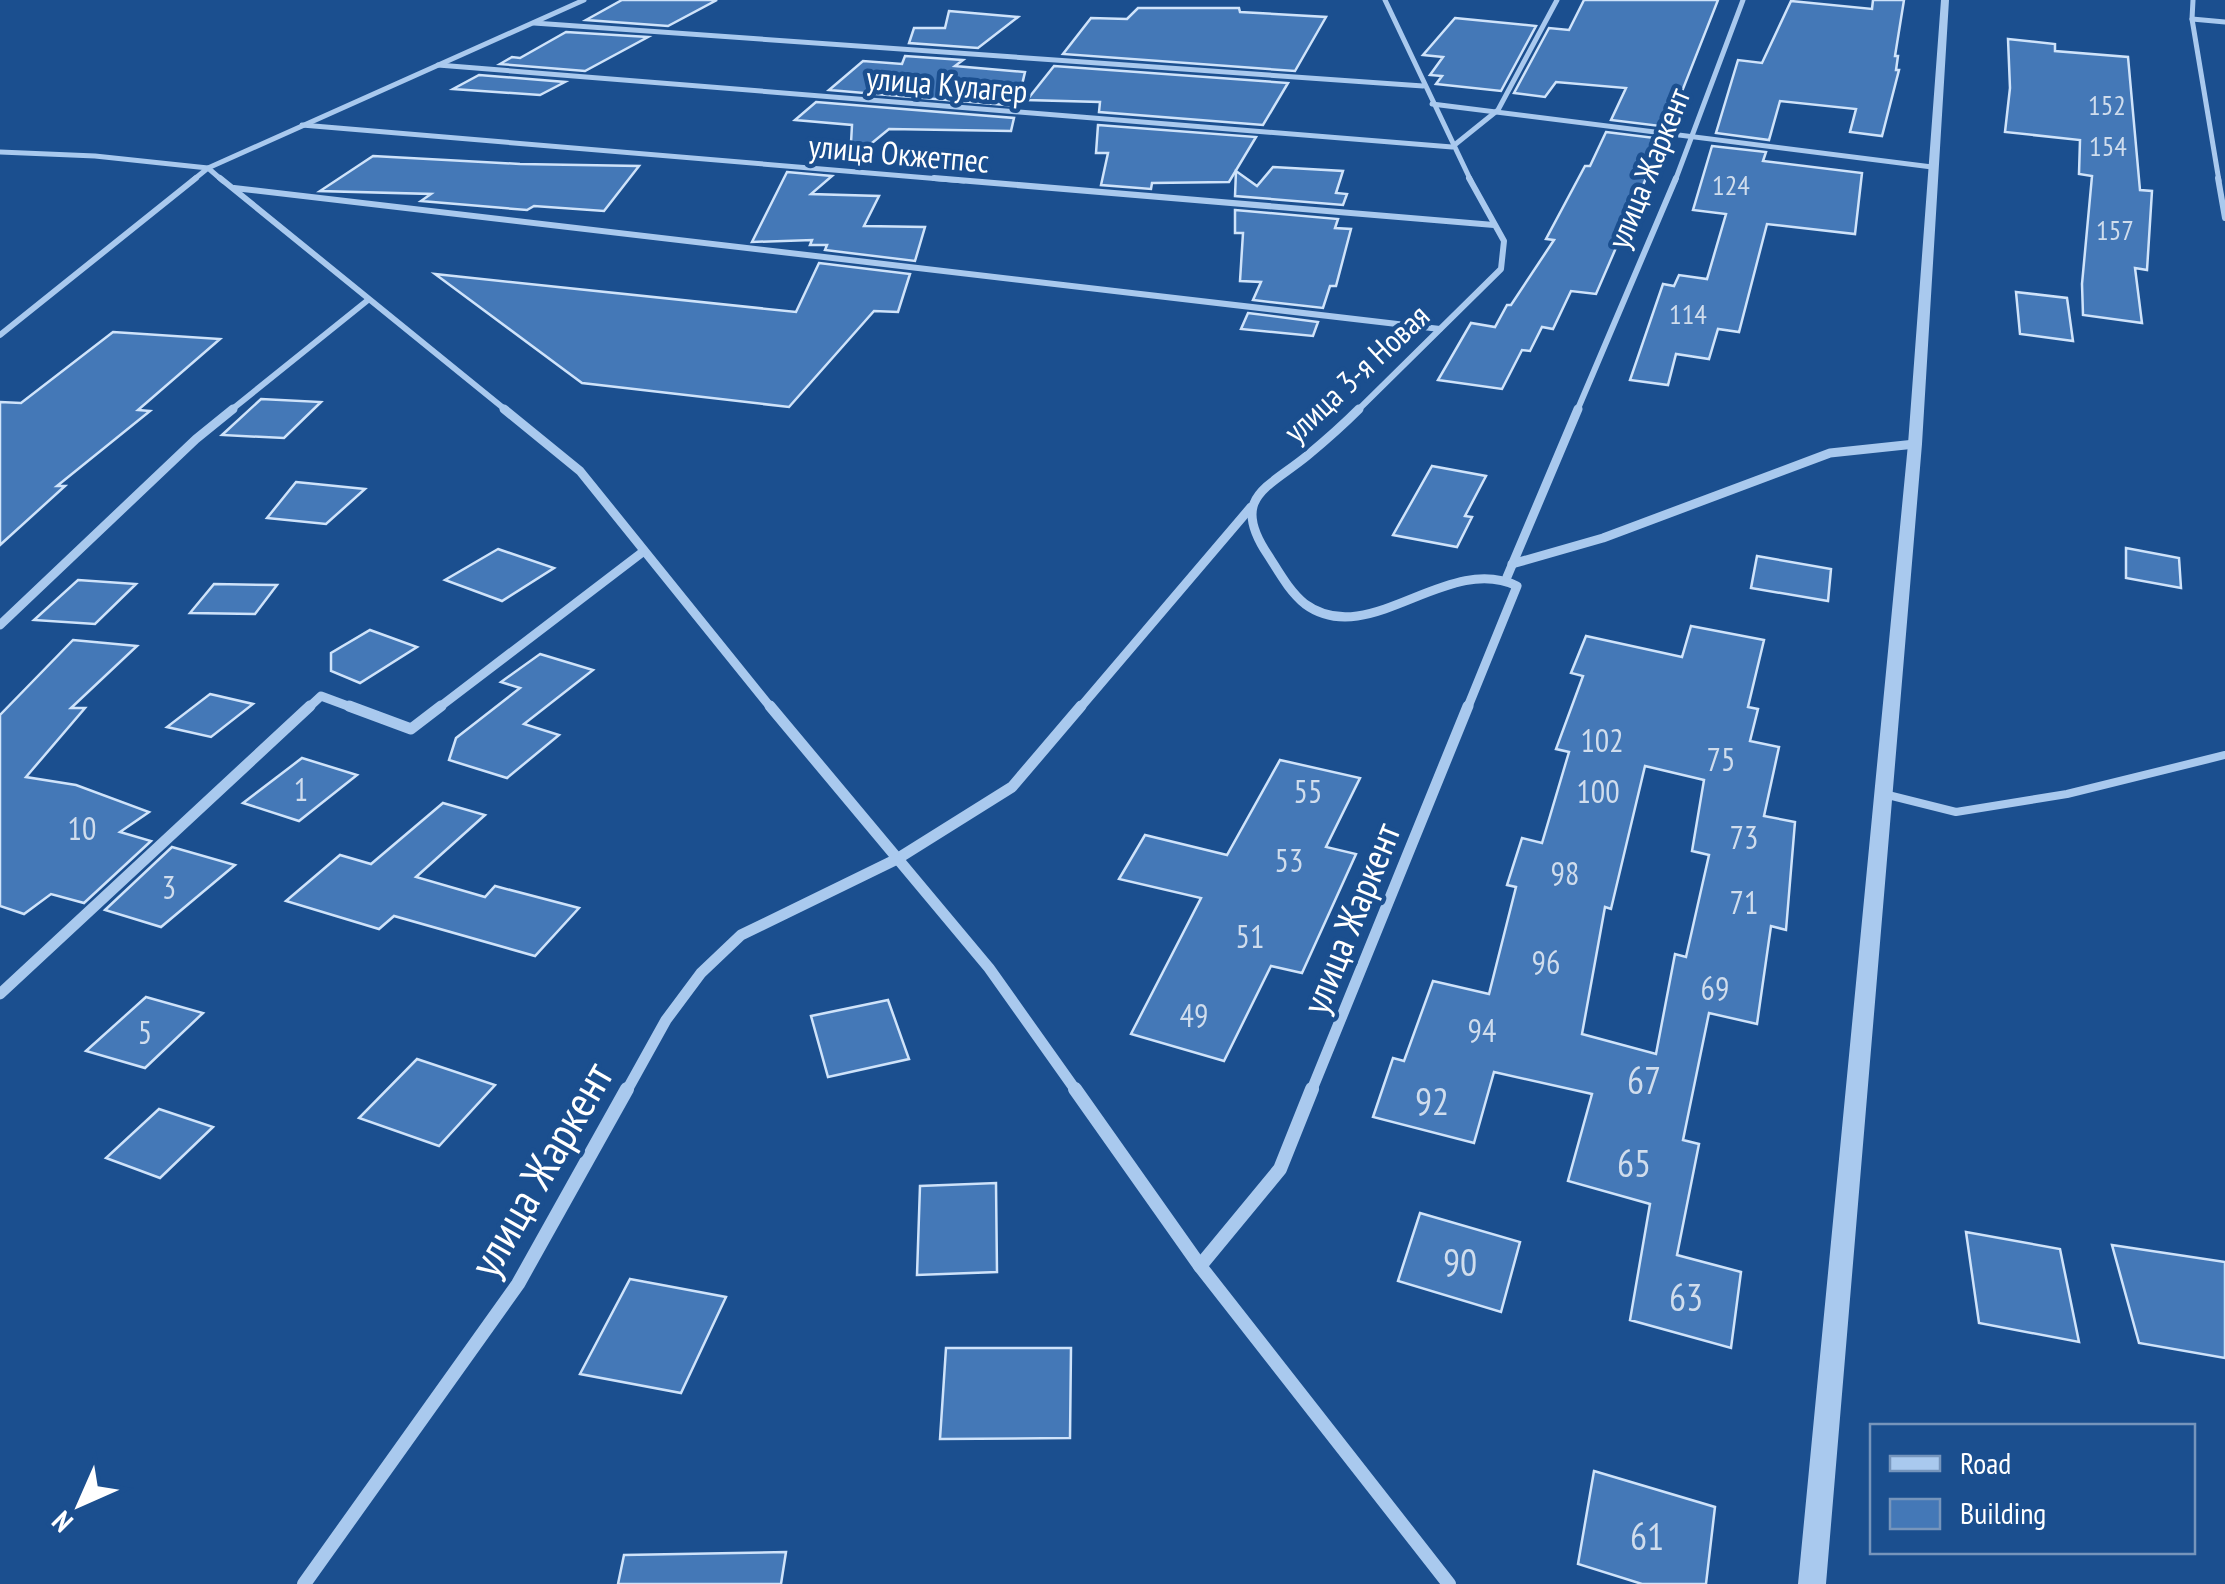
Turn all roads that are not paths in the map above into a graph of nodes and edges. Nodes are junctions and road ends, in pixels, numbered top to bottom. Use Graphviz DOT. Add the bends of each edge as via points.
graph roads {
  1 [pos="584,0"];
  2 [pos="1385,0"];
  3 [pos="1557,0"];
  4 [pos="1743,0"];
  5 [pos="1945,0"];
  6 [pos="2193,0"];
  7 [pos="2192,19"];
  8 [pos="2225,22"];
  9 [pos="534,23"];
  10 [pos="438,65"];
  11 [pos="1422,86"];
  12 [pos="1432,104"];
  13 [pos="1498,110"];
  14 [pos="302,125"];
  15 [pos="1692,140"];
  16 [pos="1452,147"];
  17 [pos="0,152"];
  18 [pos="1932,167"];
  19 [pos="208,168"];
  20 [pos="231,188"];
  21 [pos="2225,218"];
  22 [pos="1494,225"];
  23 [pos="368,300"];
  24 [pos="1440,329"];
  25 [pos="0,336"];
  26 [pos="1916,444"];
  27 [pos="1251,507"];
  28 [pos="644,551"];
  29 [pos="1512,564"];
  30 [pos="1506,577"];
  31 [pos="0,625"];
  32 [pos="2225,756"];
  33 [pos="1884,794"];
  34 [pos="897,859"];
  35 [pos="0,994"];
  36 [pos="1200,1266"];
  37 [pos="304,1584"];
  38 [pos="1449,1584"];
  39 [pos="1812,1584"];
  1 -- 9 [label="street"];
  2 -- 11 [label="street, улица 3-я Новая"];
  3 -- 13 [label="street"];
  4 -- 15 [label="street, улица Жаркент"];
  5 -- 18 [label="street"];
  6 -- 7 [label="street"];
  7 -- 8 [label="street"];
  7 -- 21 [label="street"];
  9 -- 10 [label="street"];
  9 -- 11 [label="street"];
  10 -- 14 [label="street"];
  10 -- 16 [label="street, улица Кулагер"];
  11 -- 12 [label="street, улица 3-я Новая"];
  12 -- 13 [label="street"];
  12 -- 16 [label="street, улица 3-я Новая"];
  13 -- 15 [label="street"];
  13 -- 16 [label="street"];
  14 -- 19 [label="street"];
  14 -- 22 [label="street, улица Окжетпес"];
  15 -- 18 [label="street"];
  15 -- 29 [label="street, улица Жаркент"];
  16 -- 22 [label="street, улица 3-я Новая"];
  17 -- 19 [label="street"];
  18 -- 26 [label="street"];
  19 -- 20 [label="street"];
  19 -- 25 [label="street"];
  20 -- 23 [label="street"];
  20 -- 24 [label="street"];
  22 -- 24 [label="street, улица 3-я Новая" via="1504,241 1500,269"];
  23 -- 28 [label="street" via="580,472"];
  23 -- 31 [label="street" via="196,439"];
  24 -- 27 [label="street, улица 3-я Новая" via="1305,458 1266,482"];
  26 -- 29 [label="street" via="1830,453 1603,538"];
  26 -- 33 [label="street"];
  27 -- 30 [label="street" via="1254,531 1285,583 1307,608 1341,618 1484,575"];
  27 -- 34 [label="street, улица 3-я Новая" via="1012,787"];
  28 -- 34 [label="street"];
  28 -- 35 [label="street" via="412,730 321,696"];
  29 -- 30 [label="street, улица Жаркент"];
  30 -- 36 [label="street, улица Жаркент" via="1517,586 1280,1169"];
  32 -- 33 [label="lane" via="2067,794 1956,812"];
  33 -- 39 [label="street"];
  34 -- 36 [label="street" via="990,968"];
  34 -- 37 [label="street, улица Жаркент" via="741,936 701,972 666,1020 518,1284"];
  36 -- 38 [label="street"];
}
